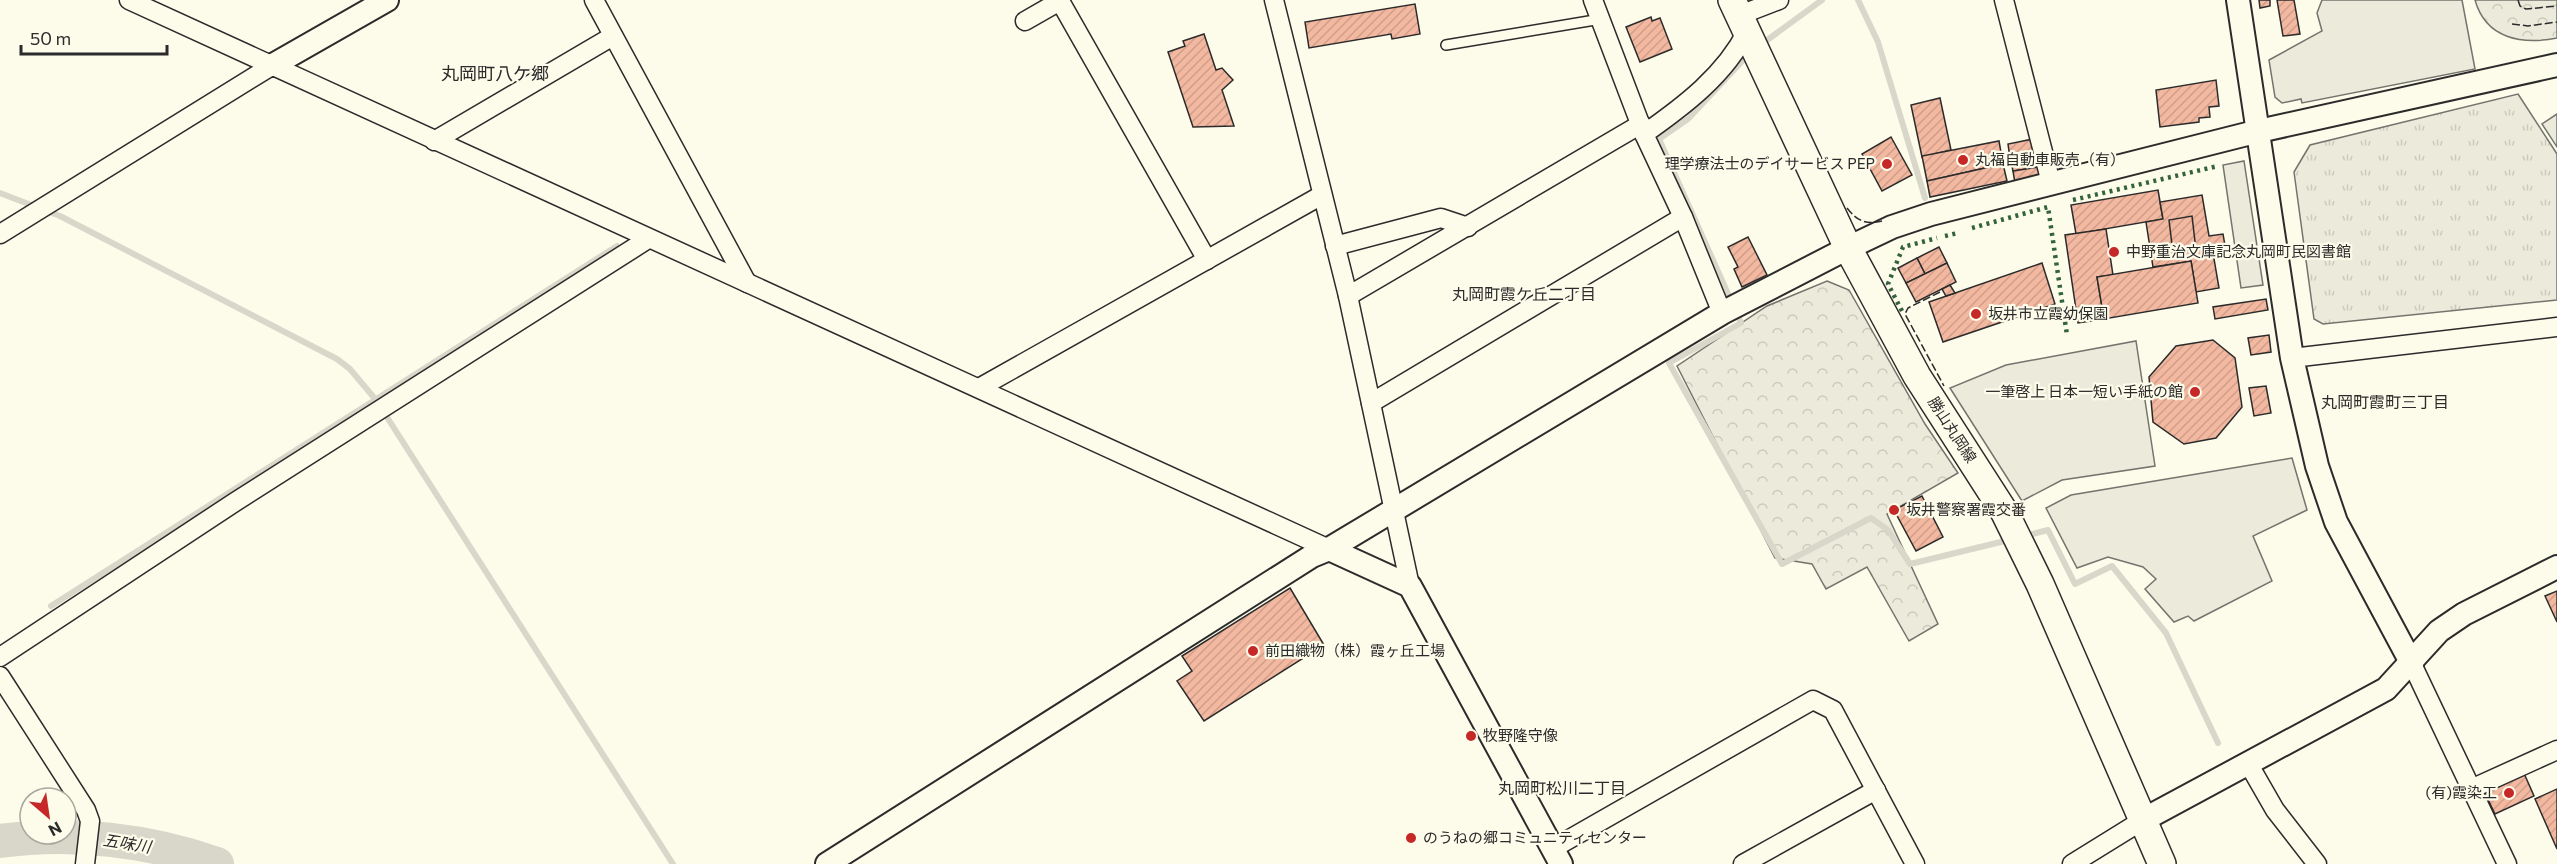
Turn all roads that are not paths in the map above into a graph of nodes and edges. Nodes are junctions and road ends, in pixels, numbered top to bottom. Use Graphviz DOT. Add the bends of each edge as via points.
graph roads {
  1 [pos="129,0"];
  2 [pos="387,0"];
  3 [pos="594,0"];
  4 [pos="1275,0"];
  5 [pos="1593,0"];
  6 [pos="1779,0"];
  7 [pos="2004,0"];
  8 [pos="2238,0"];
  9 [pos="1740,16"];
  10 [pos="1601,19"];
  11 [pos="1024,21"];
  12 [pos="613,36"];
  13 [pos="1446,45"];
  14 [pos="2557,64"];
  15 [pos="273,65"];
  16 [pos="1643,129"];
  17 [pos="2259,131"];
  18 [pos="434,141"];
  19 [pos="2051,183"];
  20 [pos="1322,195"];
  21 [pos="1683,217"];
  22 [pos="26,218"];
  23 [pos="0,221"];
  24 [pos="1468,226"];
  25 [pos="0,234"];
  26 [pos="648,239"];
  27 [pos="1335,246"];
  28 [pos="1848,248"];
  29 [pos="1207,260"];
  30 [pos="747,283"];
  31 [pos="1348,296"];
  32 [pos="1722,313"];
  33 [pos="2557,327"];
  34 [pos="2292,358"];
  35 [pos="980,388"];
  36 [pos="1371,403"];
  37 [pos="1394,509"];
  38 [pos="1329,549"];
  39 [pos="2557,567"];
  40 [pos="1410,586"];
  41 [pos="0,657"];
  42 [pos="2412,664"];
  43 [pos="0,676"];
  44 [pos="2557,750"];
  45 [pos="2248,763"];
  46 [pos="2471,789"];
  47 [pos="1876,790"];
  48 [pos="2143,820"];
  49 [pos="1556,856"];
  50 [pos="85,864"];
  51 [pos="827,864"];
  52 [pos="1743,864"];
  53 [pos="1915,864"];
  54 [pos="2072,864"];
  55 [pos="2162,864"];
  56 [pos="2317,864"];
  57 [pos="2507,864"];
  1 -- 15 [label="street"];
  2 -- 15 [label="street"];
  3 -- 12 [label="street"];
  4 -- 20 [label="street"];
  5 -- 10 [label="street"];
  6 -- 9 [label="street"];
  7 -- 19 [label="street"];
  8 -- 17 [label="street"];
  9 -- 16 [label="street" via="1719,72 1686,104"];
  9 -- 28 [label="main road, 勝山丸岡線"];
  10 -- 13 [label="lane"];
  10 -- 16 [label="street"];
  11 -- 29 [label="street" via="1060,1"];
  12 -- 18 [label="street"];
  12 -- 30 [label="street"];
  14 -- 17 [label="street"];
  15 -- 18 [label="street"];
  15 -- 22 [label="street"];
  16 -- 21 [label="street"];
  16 -- 24 [label="street"];
  17 -- 19 [label="street"];
  17 -- 34 [label="street"];
  18 -- 26 [label="street"];
  19 -- 28 [label="street" via="1931,214"];
  20 -- 27 [label="street"];
  20 -- 29 [label="street"];
  21 -- 32 [label="street"];
  21 -- 36 [label="street"];
  22 -- 23 [label="street"];
  22 -- 25 [label="street"];
  24 -- 27 [label="street" via="1441,218"];
  24 -- 31 [label="street"];
  26 -- 30 [label="street"];
  26 -- 41 [label="street"];
  27 -- 31 [label="street"];
  28 -- 32 [label="street"];
  28 -- 48 [label="main road, 勝山丸岡線" via="1917,376 2005,513"];
  29 -- 35 [label="street"];
  30 -- 35 [label="street"];
  31 -- 36 [label="street"];
  32 -- 37 [label="street"];
  33 -- 34 [label="street"];
  34 -- 42 [label="street" via="2317,466 2336,522"];
  35 -- 38 [label="street"];
  36 -- 37 [label="street"];
  37 -- 38 [label="street"];
  37 -- 40 [label="street"];
  38 -- 40 [label="street"];
  38 -- 51 [label="street" via="1312,556"];
  39 -- 42 [label="street" via="2464,614 2439,632"];
  40 -- 49 [label="street"];
  42 -- 45 [label="street" via="2386,689"];
  42 -- 46 [label="street"];
  43 -- 50 [label="street" via="86,810 90,821"];
  44 -- 46 [label="street"];
  45 -- 48 [label="street"];
  45 -- 56 [label="street" via="2275,810"];
  46 -- 57 [label="street"];
  47 -- 49 [label="street" via="1833,710 1813,700"];
  47 -- 52 [label="street"];
  47 -- 53 [label="street"];
  48 -- 54 [label="street"];
  48 -- 55 [label="main road, 勝山丸岡線"];
}
